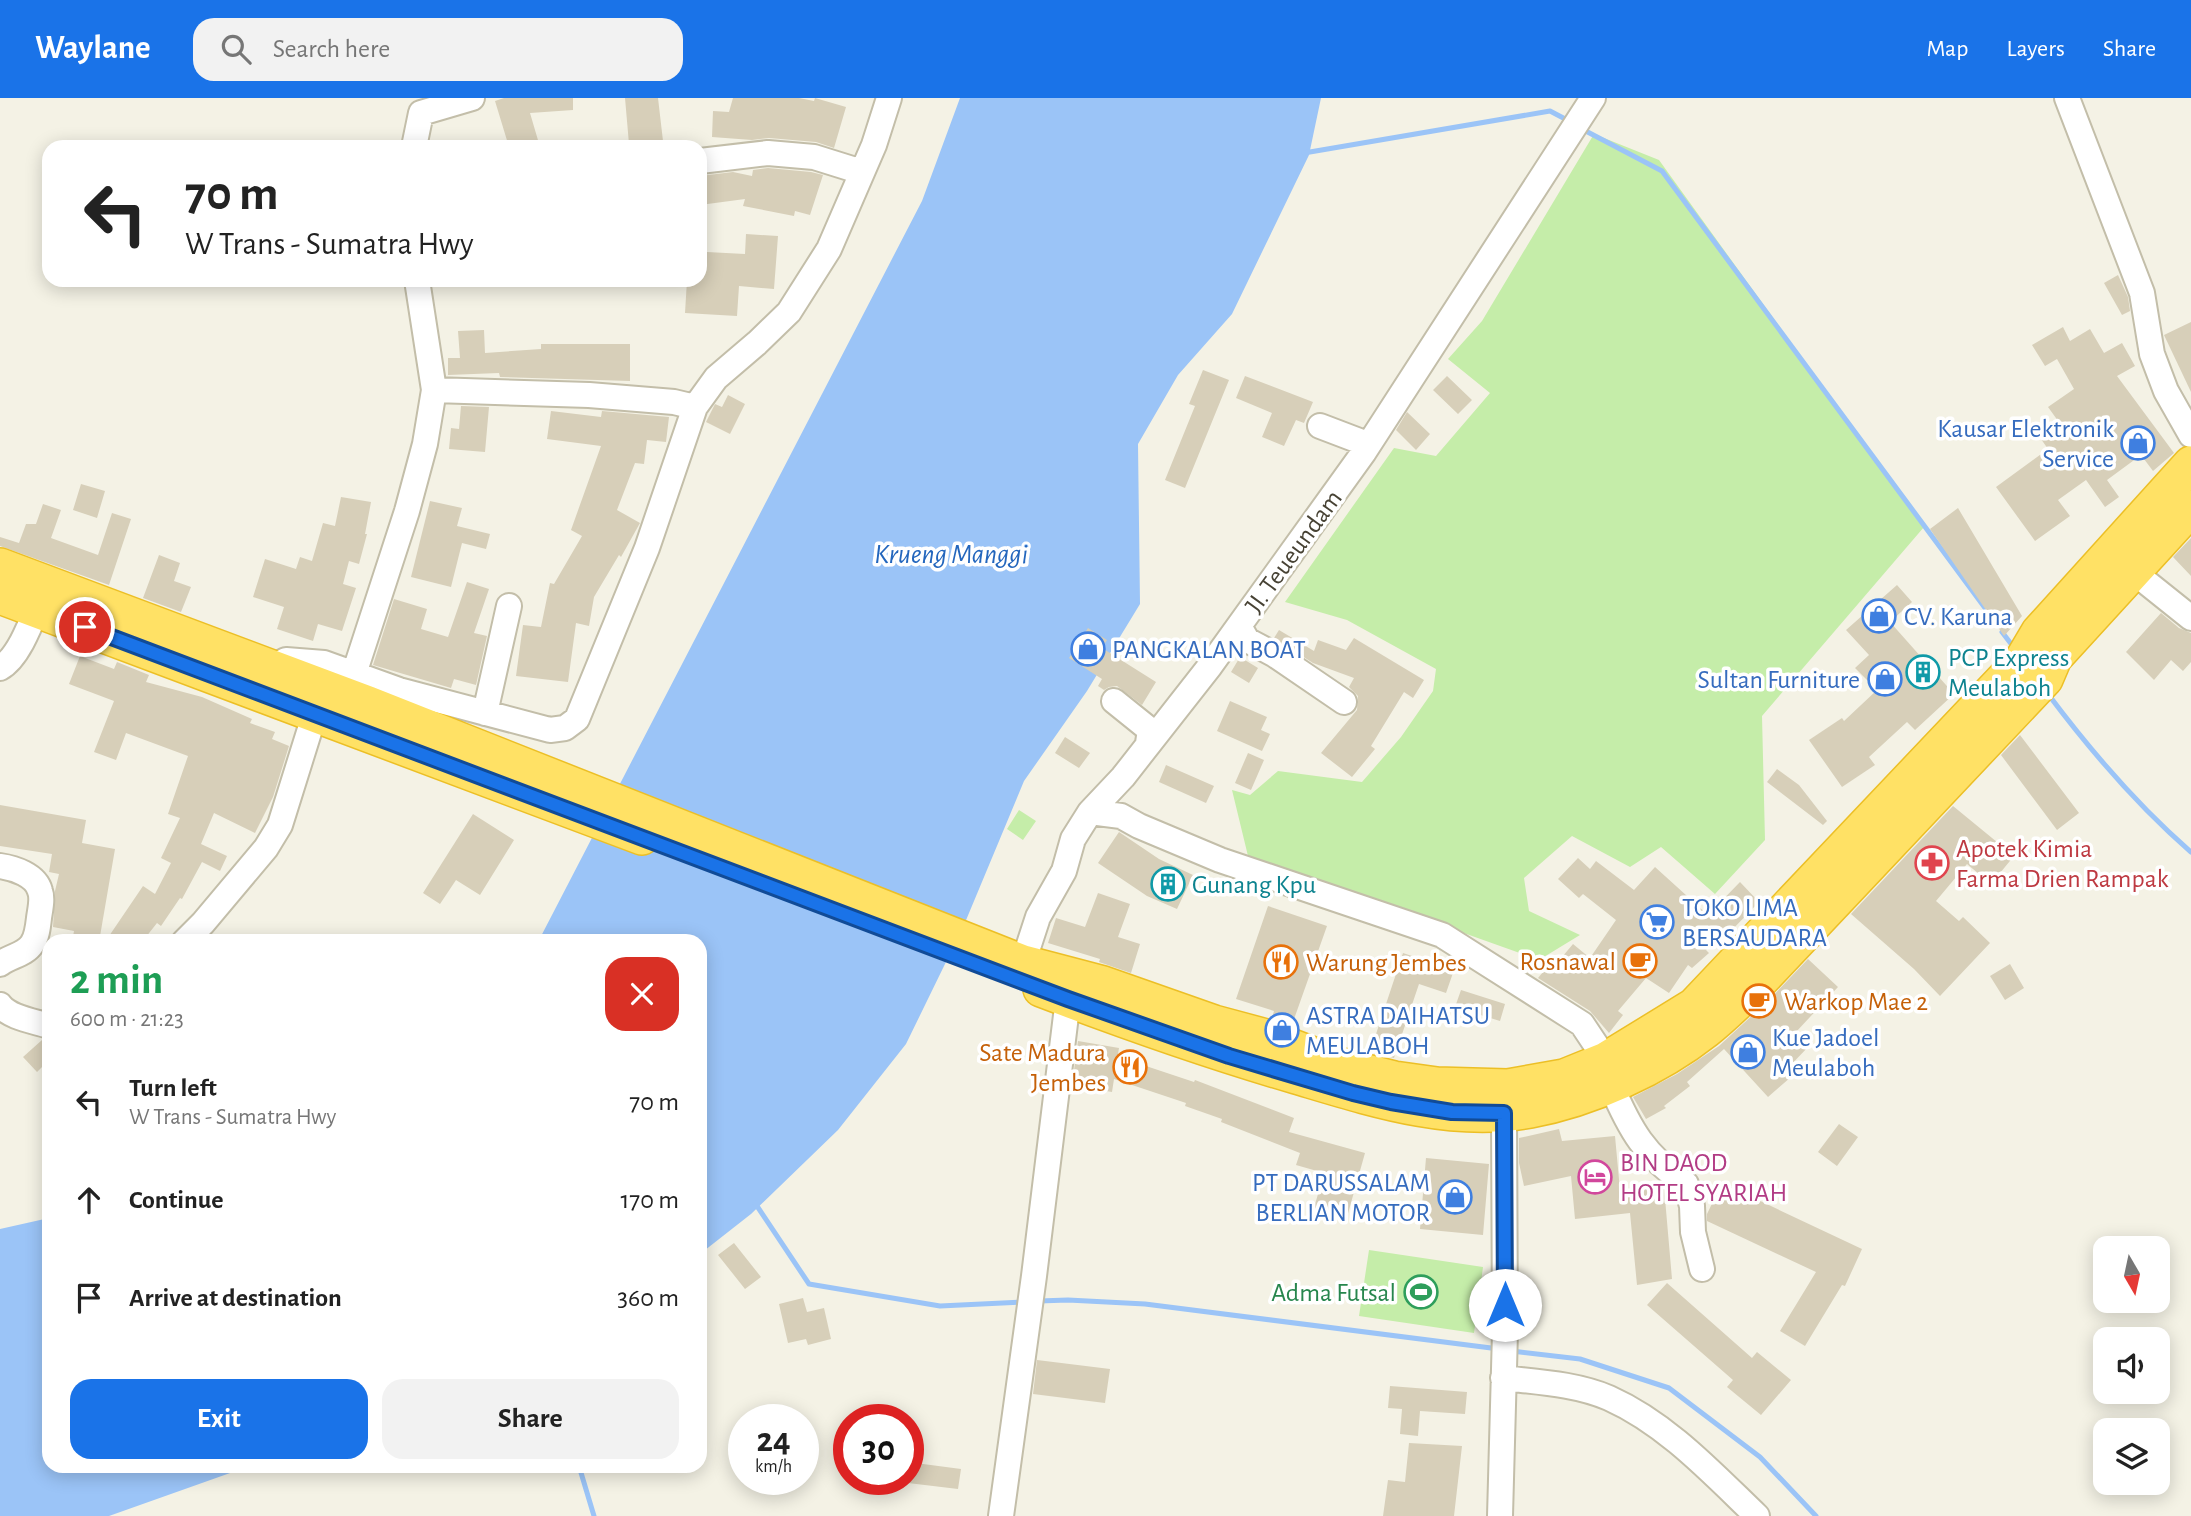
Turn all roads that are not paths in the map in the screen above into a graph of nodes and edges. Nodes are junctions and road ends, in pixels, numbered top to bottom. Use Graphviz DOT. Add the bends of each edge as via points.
graph roads {
  1 [pos="472,98"];
  2 [pos="889,98"];
  3 [pos="1593,98"];
  4 [pos="2067,98"];
  5 [pos="419,106"];
  6 [pos="415,140"];
  7 [pos="707,160"];
  8 [pos="862,172"];
  9 [pos="418,287"];
  10 [pos="434,390"];
  11 [pos="695,407"];
  12 [pos="1320,426"];
  13 [pos="2191,435"];
  14 [pos="1359,444"];
  15 [pos="2191,464"];
  16 [pos="2191,508"];
  17 [pos="2121,562"];
  18 [pos="0,566"];
  19 [pos="0,596"];
  20 [pos="42,596"];
  21 [pos="509,606"];
  22 [pos="2191,618"];
  23 [pos="1249,637"];
  24 [pos="0,668"];
  25 [pos="272,668"];
  26 [pos="354,674"];
  27 [pos="1114,701"];
  28 [pos="1344,702"];
  29 [pos="315,713"];
  30 [pos="485,713"];
  31 [pos="1145,731"];
  32 [pos="553,790"];
  33 [pos="1090,812"];
  34 [pos="0,866"];
  35 [pos="192,934"];
  36 [pos="0,964"];
  37 [pos="1027,974"];
  38 [pos="1068,999"];
  39 [pos="0,1005"];
  40 [pos="42,1024"];
  41 [pos="1609,1072"];
  42 [pos="1504,1113"];
  43 [pos="1702,1269"];
  44 [pos="1504,1372"];
  45 [pos="1001,1516"];
  46 [pos="1500,1516"];
  47 [pos="1757,1516"];
  1 -- 5 [label="street"];
  2 -- 8 [label="street"];
  3 -- 14 [label="street, JI. Teueundam"];
  4 -- 13 [label="street" via="2142,293 2152,354"];
  5 -- 6 [label="street"];
  7 -- 8 [label="street" via="768,153 814,158"];
  8 -- 11 [label="street" via="829,249 789,312 716,377"];
  9 -- 10 [label="street"];
  10 -- 11 [label="street" via="589,396"];
  10 -- 26 [label="street" via="407,511"];
  11 -- 30 [label="street" via="647,548 577,719 565,728 551,730"];
  12 -- 14 [label="street"];
  14 -- 23 [label="street, JI. Teueundam"];
  15 -- 17 [label="highway"];
  16 -- 17 [label="highway"];
  17 -- 22 [label="street"];
  17 -- 41 [label="highway" via="1757,984 1706,1030 1669,1055"];
  18 -- 20 [label="highway"];
  19 -- 20 [label="highway"];
  20 -- 24 [label="street" via="11,660"];
  20 -- 25 [label="highway"];
  20 -- 29 [label="highway"];
  21 -- 30 [label="street"];
  23 -- 28 [label="street"];
  23 -- 31 [label="street, JI. Teueundam"];
  25 -- 26 [label="street" via="286,660 303,660"];
  25 -- 32 [label="highway"];
  26 -- 30 [label="street"];
  27 -- 31 [label="street"];
  29 -- 32 [label="highway"];
  29 -- 35 [label="street" via="280,825 266,848"];
  31 -- 33 [label="street, JI. Teueundam" via="1124,777"];
  32 -- 37 [label="highway"];
  33 -- 37 [label="street, JI. Teueundam" via="1038,918"];
  33 -- 41 [label="street" via="1130,821 1257,874 1442,935 1583,1024"];
  34 -- 36 [label="street" via="34,880 41,893 32,944"];
  37 -- 38 [label="highway"];
  37 -- 41 [label="highway" via="1103,984 1342,1066 1394,1079 1508,1087"];
  38 -- 42 [label="highway" via="1229,1056 1353,1093 1452,1112"];
  38 -- 45 [label="street"];
  39 -- 40 [label="street" via="13,1015"];
  41 -- 42 [label="highway" via="1586,1095"];
  41 -- 43 [label="street" via="1637,1139 1664,1169 1686,1184"];
  42 -- 44 [label="street"];
  44 -- 46 [label="street"];
  44 -- 47 [label="street" via="1608,1397 1643,1416"];
}
